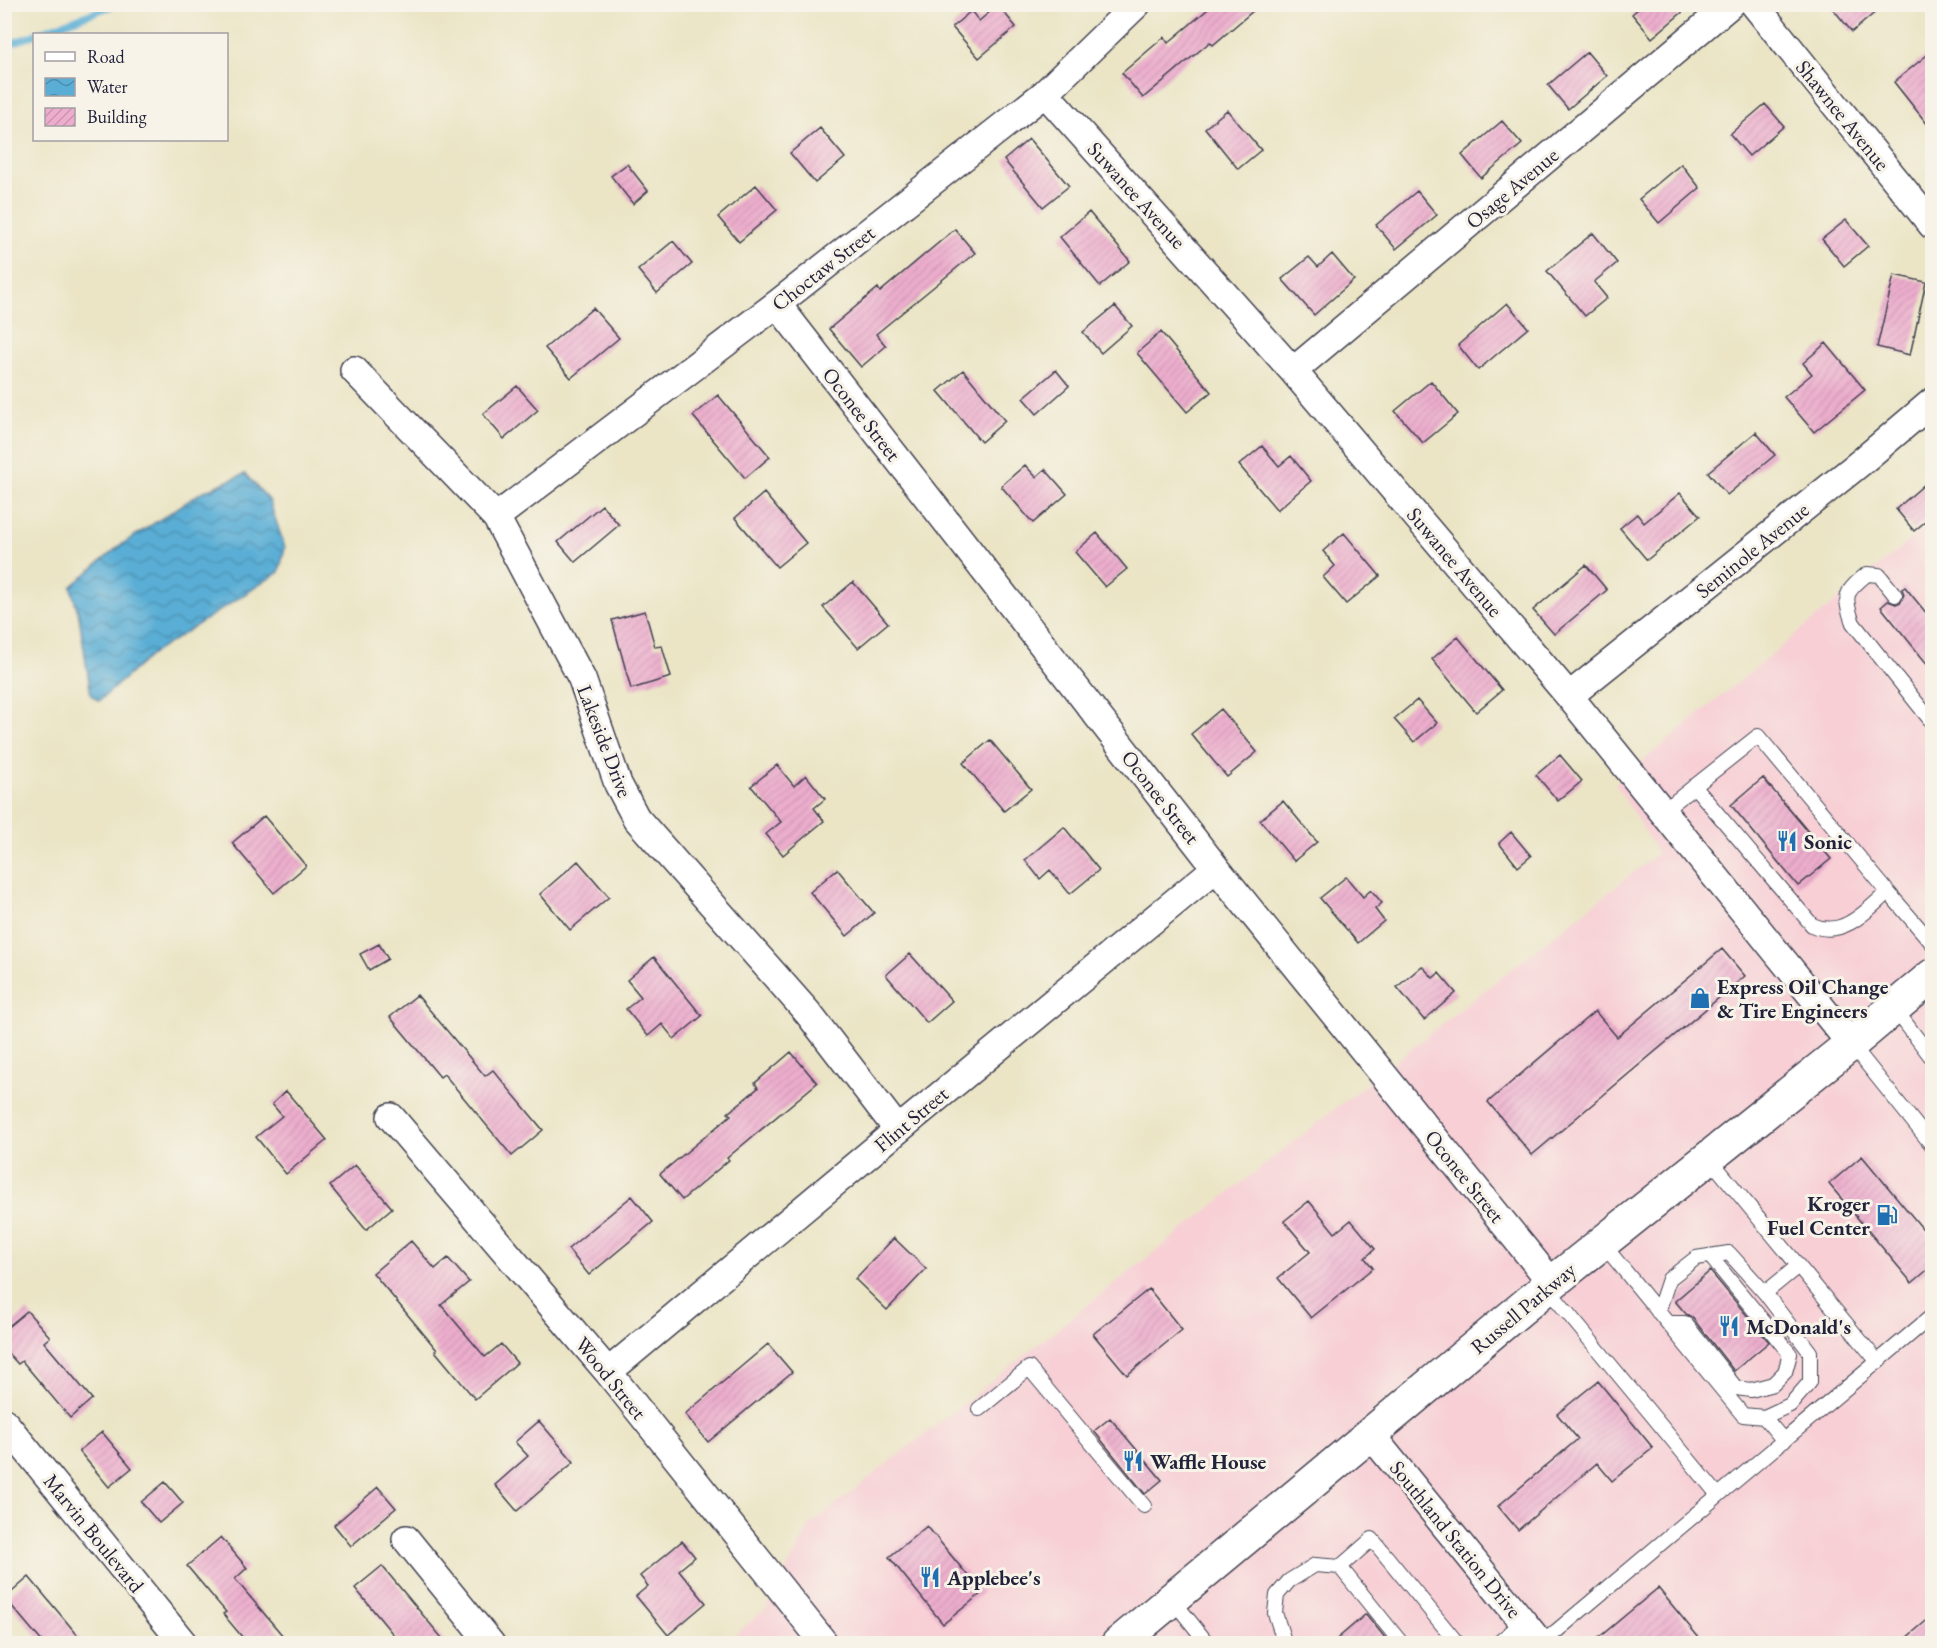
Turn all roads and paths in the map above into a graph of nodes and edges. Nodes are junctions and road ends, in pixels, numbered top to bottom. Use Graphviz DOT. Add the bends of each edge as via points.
graph roads {
  1 [pos="1137,4"];
  2 [pos="1731,4"];
  3 [pos="1754,4"];
  4 [pos="1045,93"];
  5 [pos="1932,225"];
  6 [pos="777,304"];
  7 [pos="354,370"];
  8 [pos="1293,371"];
  9 [pos="1932,402"];
  10 [pos="496,517"];
  11 [pos="1895,595"];
  12 [pos="1569,696"];
  13 [pos="1932,722"];
  14 [pos="1694,786"];
  15 [pos="1662,812"];
  16 [pos="1216,868"];
  17 [pos="1888,892"];
  18 [pos="1932,943"];
  19 [pos="1932,976"];
  20 [pos="1894,1008"];
  21 [pos="1851,1044"];
  22 [pos="1932,1058"];
  23 [pos="391,1117"];
  24 [pos="898,1130"];
  25 [pos="1932,1145"];
  26 [pos="1709,1158"];
  27 [pos="1602,1243"];
  28 [pos="1710,1256"];
  29 [pos="1798,1266"];
  30 [pos="1549,1286"];
  31 [pos="1765,1293"];
  32 [pos="1658,1312"];
  33 [pos="1932,1316"];
  34 [pos="1668,1323"];
  35 [pos="1878,1362"];
  36 [pos="608,1372"];
  37 [pos="1802,1393"];
  38 [pos="979,1408"];
  39 [pos="1818,1412"];
  40 [pos="1764,1417"];
  41 [pos="4,1422"];
  42 [pos="1371,1436"];
  43 [pos="1784,1441"];
  44 [pos="1718,1495"];
  45 [pos="1144,1506"];
  46 [pos="406,1539"];
  47 [pos="1340,1567"];
  48 [pos="1172,1599"];
  49 [pos="1523,1622"];
  50 [pos="184,1644"];
  51 [pos="491,1644"];
  52 [pos="825,1644"];
  53 [pos="1118,1644"];
  54 [pos="1208,1644"];
  55 [pos="1285,1644"];
  56 [pos="1402,1644"];
  57 [pos="1458,1644"];
  58 [pos="1497,1644"];
  59 [pos="1541,1644"];
  1 -- 4 [label="street, Choctaw Street"];
  2 -- 8 [label="street, Osage Avenue"];
  3 -- 5 [label="street, Shawnee Avenue"];
  4 -- 6 [label="street, Choctaw Street"];
  4 -- 8 [label="street, Suwanee Avenue"];
  6 -- 10 [label="street, Choctaw Street"];
  6 -- 16 [label="street, Oconee Street"];
  7 -- 10 [label="street, Lakeside Drive"];
  8 -- 12 [label="street, Suwanee Avenue"];
  9 -- 12 [label="street, Seminole Avenue"];
  10 -- 24 [label="street, Lakeside Drive" via="582,679 618,784 636,818 808,1013"];
  11 -- 13 [label="lane" via="1879,575 1867,574 1851,587 1847,606 1853,623"];
  12 -- 15 [label="street, Suwanee Avenue"];
  14 -- 15 [label="lane"];
  14 -- 17 [label="lane" via="1812,925 1836,930"];
  14 -- 17 [label="lane" via="1758,736"];
  15 -- 21 [label="street, Suwanee Avenue"];
  16 -- 24 [label="street, Flint Street"];
  16 -- 30 [label="street, Oconee Street"];
  17 -- 18 [label="lane"];
  19 -- 20 [label="main road, Russell Parkway"];
  20 -- 21 [label="main road, Russell Parkway"];
  20 -- 22 [label="lane"];
  21 -- 25 [label="lane"];
  21 -- 26 [label="main road, Russell Parkway"];
  23 -- 36 [label="street, Wood Street"];
  24 -- 36 [label="street, Flint Street"];
  26 -- 27 [label="main road, Russell Parkway"];
  26 -- 29 [label="lane"];
  27 -- 30 [label="main road, Russell Parkway"];
  27 -- 32 [label="lane"];
  28 -- 31 [label="lane" via="1729,1253"];
  28 -- 32 [label="lane" via="1696,1258 1669,1279"];
  28 -- 34 [label="lane" via="1790,1354 1785,1372 1773,1384 1751,1390 1736,1388 1685,1323"];
  29 -- 31 [label="lane"];
  29 -- 35 [label="lane"];
  30 -- 42 [label="main road, Russell Parkway"];
  30 -- 44 [label="lane"];
  31 -- 37 [label="lane" via="1810,1352 1810,1382"];
  32 -- 34 [label="lane"];
  33 -- 35 [label="lane"];
  34 -- 40 [label="lane" via="1743,1415"];
  35 -- 39 [label="lane"];
  36 -- 52 [label="street, Wood Street"];
  37 -- 39 [label="lane"];
  37 -- 40 [label="lane" via="1790,1405"];
  38 -- 45 [label="lane" via="1029,1368"];
  39 -- 43 [label="lane"];
  40 -- 43 [label="lane"];
  41 -- 50 [label="street, Marvin Boulevard"];
  42 -- 48 [label="main road, Russell Parkway"];
  42 -- 49 [label="street, Southland Station Drive"];
  43 -- 44 [label="lane"];
  44 -- 59 [label="lane"];
  46 -- 51 [label="street"];
  47 -- 55 [label="lane" via="1315,1565 1289,1581 1277,1595 1275,1613"];
  47 -- 56 [label="lane"];
  47 -- 57 [label="lane" via="1372,1539"];
  48 -- 53 [label="main road, Russell Parkway"];
  48 -- 54 [label="lane"];
  49 -- 58 [label="lane"];
  49 -- 59 [label="street, Southland Station Drive"];
}
